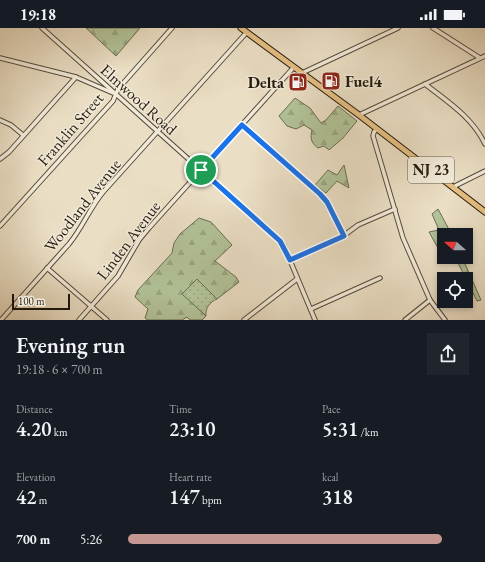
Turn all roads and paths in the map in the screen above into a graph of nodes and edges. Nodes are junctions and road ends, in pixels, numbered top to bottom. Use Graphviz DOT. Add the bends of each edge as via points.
graph roads {
  1 [pos="42,28"];
  2 [pos="172,28"];
  3 [pos="241,28"];
  4 [pos="398,28"];
  5 [pos="432,28"];
  6 [pos="247,32"];
  7 [pos="485,56"];
  8 [pos="0,58"];
  9 [pos="480,58"];
  10 [pos="294,67"];
  11 [pos="302,73"];
  12 [pos="76,77"];
  13 [pos="425,84"];
  14 [pos="116,94"];
  15 [pos="359,115"];
  16 [pos="0,120"];
  17 [pos="242,125"];
  18 [pos="377,129"];
  19 [pos="157,132"];
  20 [pos="23,135"];
  21 [pos="485,144"];
  22 [pos="0,159"];
  23 [pos="201,170"];
  24 [pos="485,171"];
  25 [pos="453,187"];
  26 [pos="395,209"];
  27 [pos="485,212"];
  28 [pos="0,226"];
  29 [pos="344,236"];
  30 [pos="290,260"];
  31 [pos="47,268"];
  32 [pos="380,278"];
  33 [pos="298,279"];
  34 [pos="430,300"];
  35 [pos="91,306"];
  36 [pos="311,310"];
  37 [pos="1,320"];
  38 [pos="78,320"];
  39 [pos="107,320"];
  40 [pos="244,320"];
  41 [pos="315,320"];
  42 [pos="405,320"];
  43 [pos="445,320"];
  1 -- 14 [label="street, Elmwood Road"];
  2 -- 14 [label="street, Franklin Street"];
  3 -- 6 [label="main road, NJ 23"];
  4 -- 11 [label="street"];
  5 -- 9 [label="street"];
  6 -- 10 [label="main road, NJ 23"];
  6 -- 19 [label="street, Woodland Avenue"];
  7 -- 9 [label="street"];
  8 -- 12 [label="street"];
  9 -- 13 [label="street"];
  10 -- 11 [label="main road, NJ 23"];
  10 -- 17 [label="street, Linden Avenue"];
  11 -- 15 [label="main road, NJ 23"];
  12 -- 14 [label="street"];
  12 -- 20 [label="street"];
  13 -- 15 [label="street"];
  13 -- 21 [label="street" via="468,119"];
  14 -- 19 [label="street, Elmwood Road"];
  14 -- 28 [label="street, Franklin Street" via="113,101"];
  15 -- 18 [label="main road, NJ 23"];
  16 -- 20 [label="street"];
  17 -- 23 [label="street, Linden Avenue"];
  17 -- 29 [label="street" via="320,194 327,202"];
  18 -- 25 [label="main road, NJ 23"];
  18 -- 26 [label="street" via="373,136"];
  19 -- 23 [label="street, Elmwood Road"];
  19 -- 31 [label="street, Woodland Avenue" via="100,196 74,238"];
  20 -- 22 [label="street"];
  23 -- 30 [label="street, Elmwood Road" via="280,241"];
  23 -- 35 [label="street, Linden Avenue" via="144,234 118,276"];
  24 -- 25 [label="street"];
  25 -- 27 [label="main road, NJ 23"];
  26 -- 29 [label="street" via="358,225"];
  26 -- 34 [label="street" via="403,238"];
  29 -- 30 [label="street"];
  30 -- 33 [label="street, Elmwood Road"];
  31 -- 35 [label="street"];
  31 -- 37 [label="street, Woodland Avenue"];
  32 -- 36 [label="street"];
  33 -- 36 [label="street, Elmwood Road"];
  33 -- 40 [label="street"];
  34 -- 42 [label="street"];
  34 -- 43 [label="street"];
  35 -- 38 [label="street, Linden Avenue"];
  35 -- 39 [label="street"];
  36 -- 41 [label="street, Elmwood Road"];
}
